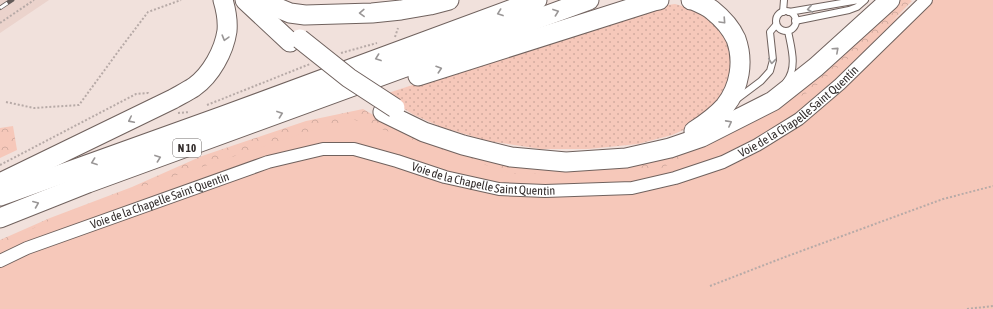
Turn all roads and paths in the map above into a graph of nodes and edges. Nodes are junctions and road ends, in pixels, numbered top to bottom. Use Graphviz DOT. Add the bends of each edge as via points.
graph roads {
  1 [pos="34,0"];
  2 [pos="181,0"];
  3 [pos="224,0"];
  4 [pos="245,0"];
  5 [pos="256,0"];
  6 [pos="263,0"];
  7 [pos="449,0"];
  8 [pos="537,0"];
  9 [pos="588,0"];
  10 [pos="659,0"];
  11 [pos="691,0"];
  12 [pos="784,0"];
  13 [pos="859,0"];
  14 [pos="865,0"];
  15 [pos="890,0"];
  16 [pos="926,0"];
  17 [pos="605,10"];
  18 [pos="786,12"];
  19 [pos="795,21"];
  20 [pos="0,23"];
  21 [pos="776,25"];
  22 [pos="575,26"];
  23 [pos="398,28"];
  24 [pos="788,31"];
  25 [pos="395,37"];
  26 [pos="295,40"];
  27 [pos="381,41"];
  28 [pos="338,54"];
  29 [pos="316,62"];
  30 [pos="375,79"];
  31 [pos="152,95"];
  32 [pos="773,101"];
  33 [pos="6,102"];
  34 [pos="204,106"];
  35 [pos="725,106"];
  36 [pos="175,110"];
  37 [pos="389,110"];
  38 [pos="190,112"];
  39 [pos="0,165"];
  40 [pos="0,183"];
  41 [pos="993,186"];
  42 [pos="0,196"];
  43 [pos="0,218"];
  44 [pos="0,261"];
  45 [pos="710,286"];
  46 [pos="993,306"];
  47 [pos="967,309"];
  1 -- 20 [label="path"];
  2 -- 33 [label="path" via="148,12 79,105 34,108"];
  3 -- 40 [label="main road, one-way" via="227,31 221,53 210,72 195,86"];
  4 -- 26 [label="main road"];
  5 -- 26 [label="main road"];
  7 -- 6 [label="main road, one-way" via="401,10 305,15 290,13"];
  8 -- 42 [label="main road, N 10, one-way"];
  30 -- 9 [label="main road, N 10, one-way"];
  10 -- 22 [label="main road"];
  11 -- 35 [label="main road, one-way" via="711,9 725,22 736,38 740,57 739,79"];
  12 -- 18 [label="lane"];
  13 -- 18 [label="lane, one-way"];
  14 -- 19 [label="lane" via="849,10"];
  32 -- 15 [label="main road, one-way" via="816,68"];
  16 -- 44 [label="street, Voie de la Chapelle Saint Quentin" via="840,84 799,119 723,162 675,178 632,188 545,191 499,189 445,177 354,149 323,149 261,165 27,248"];
  17 -- 22 [label="lane"];
  18 -- 19 [label="lane" via="794,16"];
  18 -- 21 [label="lane" via="780,13 776,18"];
  19 -- 24 [label="lane" via="793,28"];
  21 -- 24 [label="lane" via="780,30"];
  21 -- 35 [label="lane, one-way" via="770,32 773,60 770,71 740,97"];
  30 -- 22 [label="main road, one-way" via="395,83"];
  23 -- 25 [label="path"];
  24 -- 32 [label="lane" via="794,65 790,78 778,90"];
  26 -- 37 [label="main road, bridge"];
  27 -- 28 [label="path"];
  29 -- 34 [label="path"];
  43 -- 30 [label="main road, N 10, one-way" via="88,183"];
  31 -- 39 [label="path" via="136,94"];
  37 -- 32 [label="main road, one-way" via="424,132 463,145 511,157 566,162 626,158 670,148 702,137"];
  35 -- 37 [label="main road" via="694,131 659,143 625,149 568,153 514,149 469,139"];
  36 -- 38 [label="path" via="178,113"];
  41 -- 45 [label="path" via="943,199"];
  46 -- 47 [label="path"];
}
